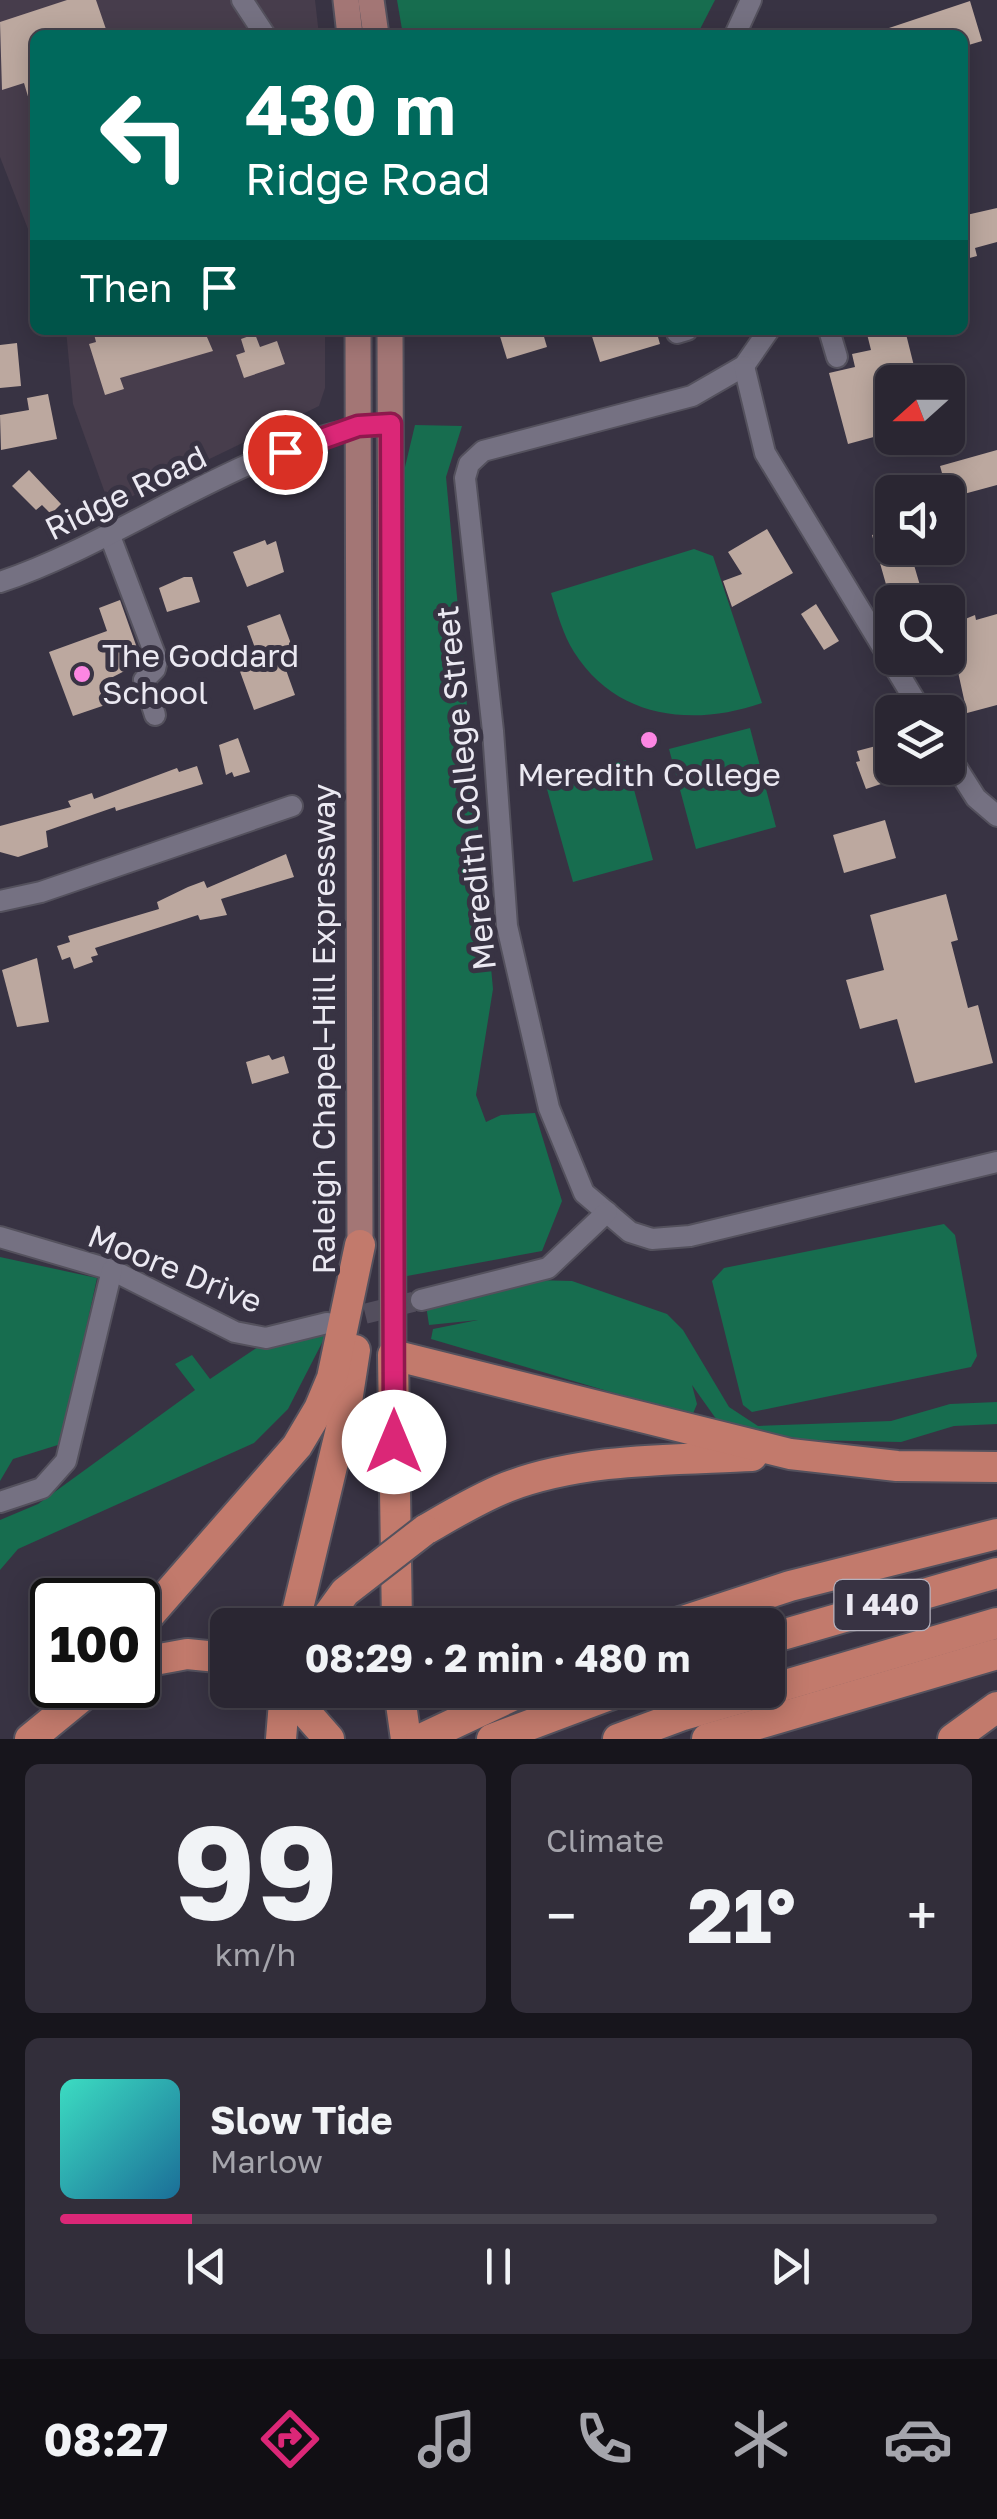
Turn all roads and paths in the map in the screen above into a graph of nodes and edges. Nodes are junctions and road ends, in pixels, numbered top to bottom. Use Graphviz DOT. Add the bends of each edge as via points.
graph roads {
  1 [pos="242,0"];
  2 [pos="346,0"];
  3 [pos="371,0"];
  4 [pos="752,0"];
  5 [pos="262,30"];
  6 [pos="349,30"];
  7 [pos="375,30"];
  8 [pos="737,30"];
  9 [pos="358,335"];
  10 [pos="390,335"];
  11 [pos="765,335"];
  12 [pos="830,335"];
  13 [pos="837,357"];
  14 [pos="744,366"];
  15 [pos="391,424"];
  16 [pos="358,426"];
  17 [pos="110,536"];
  18 [pos="0,582"];
  19 [pos="912,695"];
  20 [pos="155,715"];
  21 [pos="965,781"];
  22 [pos="292,806"];
  23 [pos="997,816"];
  24 [pos="0,901"];
  25 [pos="997,1162"];
  26 [pos="606,1212"];
  27 [pos="0,1238"];
  28 [pos="360,1245"];
  29 [pos="112,1270"];
  30 [pos="422,1300"];
  31 [pos="327,1323"];
  32 [pos="393,1354"];
  33 [pos="790,1454"];
  34 [pos="997,1468"];
  35 [pos="0,1502"];
  36 [pos="997,1534"];
  37 [pos="997,1573"];
  38 [pos="160,1603"];
  39 [pos="298,1608"];
  40 [pos="333,1608"];
  41 [pos="397,1608"];
  42 [pos="723,1608"];
  43 [pos="997,1623"];
  44 [pos="785,1634"];
  45 [pos="997,1654"];
  46 [pos="210,1656"];
  47 [pos="160,1658"];
  48 [pos="997,1707"];
  49 [pos="62,1708"];
  50 [pos="66,1708"];
  51 [pos="284,1708"];
  52 [pos="302,1708"];
  53 [pos="402,1708"];
  54 [pos="487,1708"];
  55 [pos="575,1708"];
  56 [pos="55,1716"];
  57 [pos="30,1739"];
  58 [pos="281,1739"];
  59 [pos="329,1739"];
  60 [pos="406,1739"];
  61 [pos="421,1739"];
  62 [pos="492,1739"];
  63 [pos="618,1739"];
  64 [pos="707,1739"];
  65 [pos="953,1739"];
  1 -- 5 [label="street"];
  2 -- 6 [label="main road"];
  3 -- 7 [label="main road"];
  4 -- 8 [label="street"];
  9 -- 16 [label="main road, Raleigh Chapel–Hill Expressway"];
  10 -- 15 [label="main road"];
  11 -- 14 [label="street, Meredith College Street"];
  12 -- 13 [label="street"];
  14 -- 19 [label="street" via="765,453"];
  14 -- 26 [label="street, Meredith College Street" via="692,396 483,451 465,478 516,981 567,1159 584,1192"];
  15 -- 16 [label="street, Ridge Road"];
  15 -- 32 [label="main road"];
  16 -- 17 [label="street, Ridge Road" via="243,469"];
  16 -- 28 [label="main road, Raleigh Chapel–Hill Expressway"];
  17 -- 18 [label="street, Ridge Road"];
  17 -- 20 [label="street" via="157,660 144,680"];
  21 -- 23 [label="street"];
  22 -- 24 [label="street"];
  25 -- 26 [label="street, Meredith College Street" via="690,1236 652,1239 630,1232"];
  26 -- 30 [label="street" via="548,1268"];
  27 -- 29 [label="street, Moore Drive"];
  28 -- 38 [label="highway" via="332,1378 319,1409 297,1446"];
  28 -- 39 [label="highway, Raleigh Chapel–Hill Expressway" via="354,1364"];
  29 -- 31 [label="street, Moore Drive" via="235,1332 266,1338"];
  29 -- 35 [label="street" via="66,1461 42,1488"];
  32 -- 33 [label="highway"];
  32 -- 41 [label="highway"];
  33 -- 34 [label="highway"];
  33 -- 40 [label="highway, bridge" via="636,1462 506,1487 425,1530"];
  36 -- 42 [label="highway"];
  37 -- 44 [label="highway, I 440"];
  43 -- 63 [label="highway, I 440"];
  45 -- 64 [label="highway"];
  46 -- 47 [label="highway"];
  48 -- 65 [label="highway"];
  49 -- 56 [label="highway"];
  50 -- 56 [label="highway"];
  51 -- 58 [label="highway"];
  52 -- 59 [label="highway"];
  53 -- 60 [label="highway"];
  54 -- 61 [label="highway"];
  55 -- 62 [label="highway"];
  56 -- 57 [label="highway"];
}
